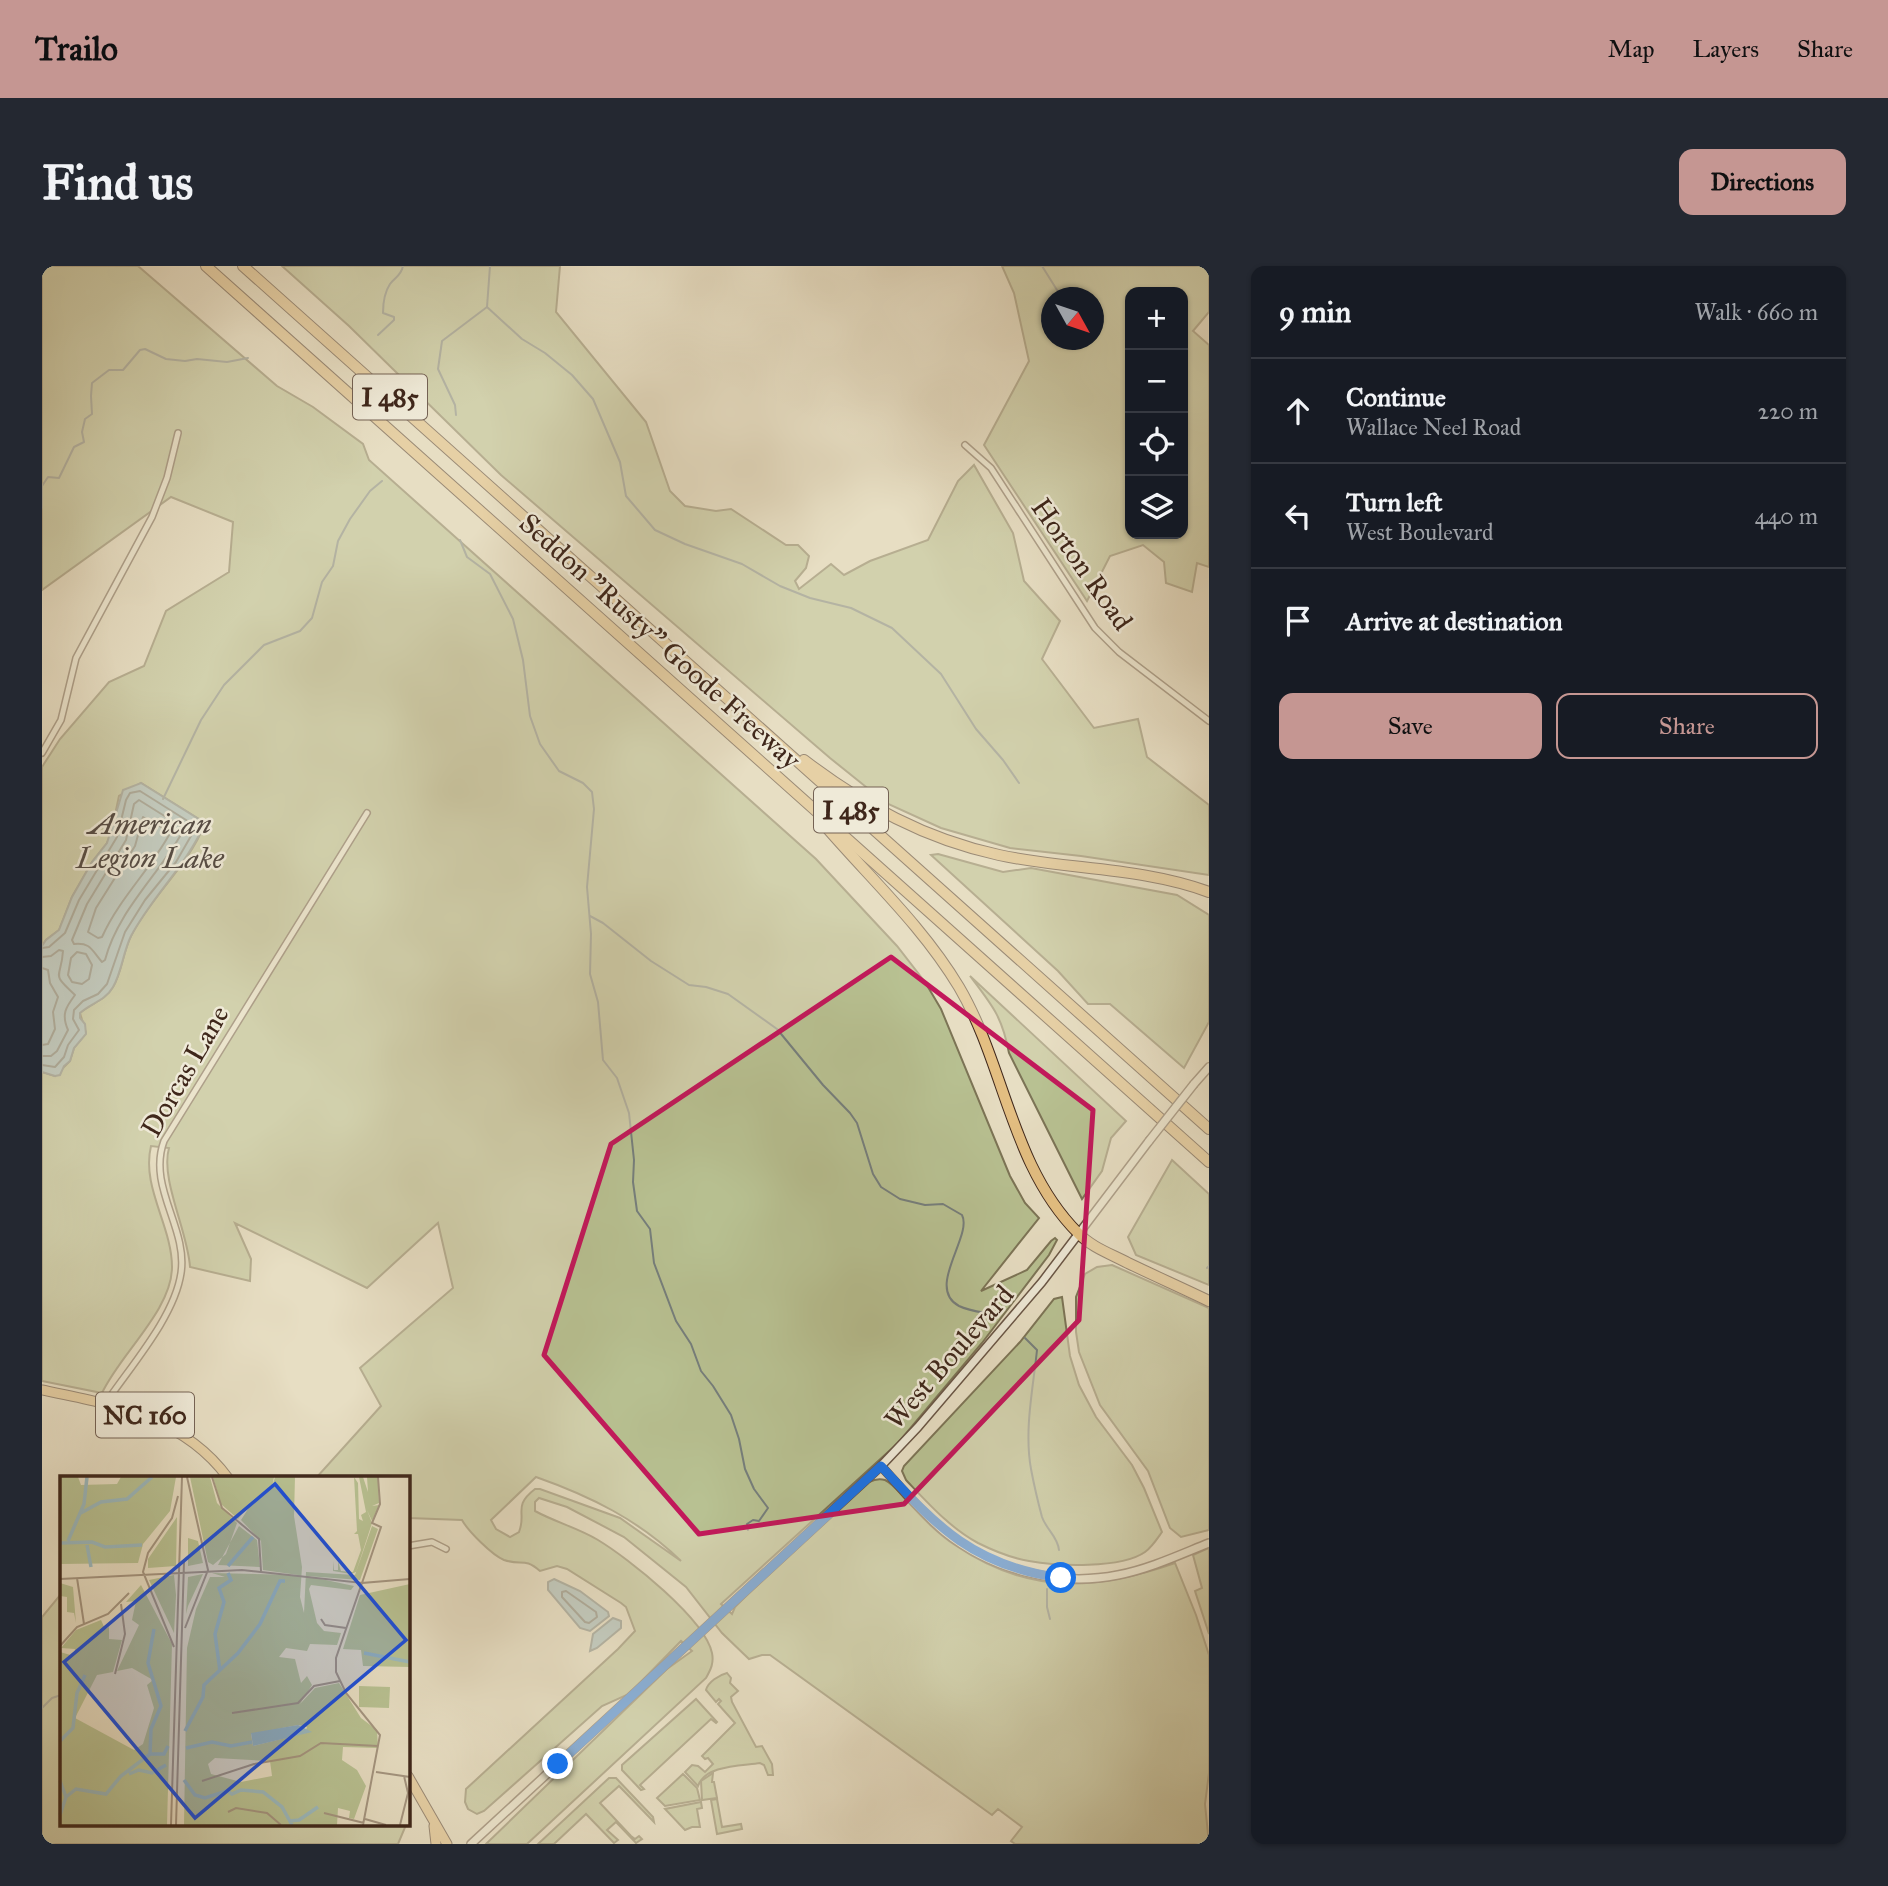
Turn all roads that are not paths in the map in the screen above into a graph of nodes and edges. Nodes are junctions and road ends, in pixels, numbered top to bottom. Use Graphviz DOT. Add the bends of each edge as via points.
graph roads {
  1 [pos="205,266"];
  2 [pos="243,266"];
  3 [pos="178,433"];
  4 [pos="965,445"];
  5 [pos="740,711"];
  6 [pos="1209,721"];
  7 [pos="42,753"];
  8 [pos="796,794"];
  9 [pos="367,814"];
  10 [pos="1209,892"];
  11 [pos="1209,1067"];
  12 [pos="1209,1129"];
  13 [pos="1209,1162"];
  14 [pos="1078,1234"];
  15 [pos="1209,1301"];
  16 [pos="42,1390"];
  17 [pos="110,1404"];
  18 [pos="881,1466"];
  19 [pos="226,1476"];
  20 [pos="1209,1543"];
  21 [pos="410,1546"];
  22 [pos="446,1549"];
  23 [pos="410,1779"];
  24 [pos="434,1821"];
  25 [pos="436,1844"];
  26 [pos="447,1844"];
  27 [pos="471,1844"];
  1 -- 8 [label="highway, Seddon \"Rusty\" Goode Freeway / I 485"];
  2 -- 5 [label="highway, Seddon \"Rusty\" Goode Freeway / I 485"];
  3 -- 7 [label="street" via="152,517 76,658 61,720"];
  4 -- 6 [label="street, Horton Road" via="991,468 1096,628 1119,652"];
  5 -- 10 [label="highway" via="844,790 945,841 999,855 1166,878"];
  5 -- 12 [label="highway, Seddon \"Rusty\" Goode Freeway / I 485"];
  8 -- 13 [label="highway, Seddon \"Rusty\" Goode Freeway / I 485"];
  8 -- 14 [label="highway" via="901,909 959,987 976,1020 1027,1158"];
  9 -- 17 [label="street, Dorcas Lane" via="164,1141 159,1173 180,1249 181,1273 166,1314 112,1394"];
  11 -- 14 [label="street, West Boulevard, bridge"];
  14 -- 15 [label="highway" via="1097,1248"];
  14 -- 18 [label="street, West Boulevard" via="1033,1293"];
  16 -- 17 [label="main road, NC 160"];
  17 -- 19 [label="main road, NC 160" via="177,1432 200,1447"];
  18 -- 20 [label="street" via="952,1537 991,1560 1030,1573 1079,1579 1116,1576"];
  18 -- 27 [label="street, West Boulevard"];
  21 -- 22 [label="street" via="432,1542"];
  23 -- 24 [label="main road"];
  24 -- 25 [label="main road"];
  24 -- 26 [label="main road"];
}
